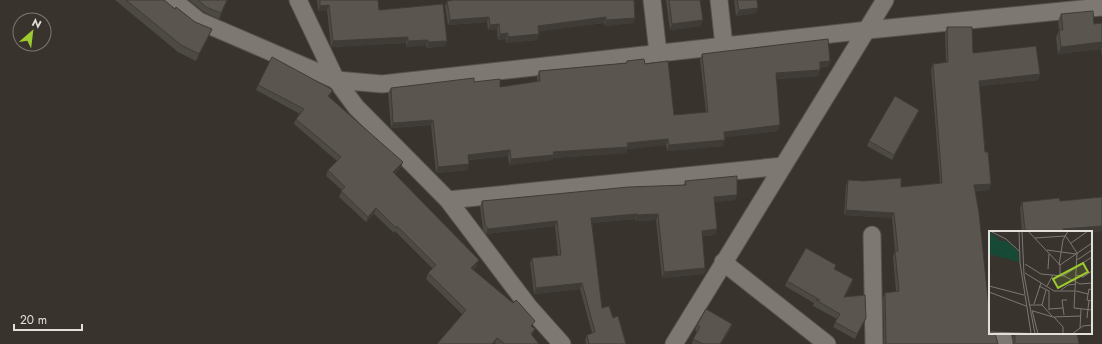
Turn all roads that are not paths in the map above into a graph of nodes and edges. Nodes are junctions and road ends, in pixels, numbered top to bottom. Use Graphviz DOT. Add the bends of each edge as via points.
graph roads {
  1 [pos="173,0"];
  2 [pos="298,0"];
  3 [pos="652,0"];
  4 [pos="719,0"];
  5 [pos="885,0"];
  6 [pos="1102,7"];
  7 [pos="868,30"];
  8 [pos="724,46"];
  9 [pos="658,54"];
  10 [pos="336,80"];
  11 [pos="783,166"];
  12 [pos="448,200"];
  13 [pos="872,235"];
  14 [pos="723,262"];
  15 [pos="1002,334"];
  16 [pos="562,344"];
  17 [pos="674,344"];
  18 [pos="827,344"];
  19 [pos="874,344"];
  20 [pos="1004,344"];
  1 -- 10 [label="street" via="199,21"];
  2 -- 10 [label="street"];
  3 -- 9 [label="street"];
  4 -- 8 [label="street"];
  5 -- 7 [label="street"];
  6 -- 7 [label="street"];
  7 -- 8 [label="street"];
  7 -- 11 [label="street"];
  8 -- 9 [label="street"];
  9 -- 10 [label="street" via="382,84"];
  10 -- 12 [label="street" via="356,107"];
  11 -- 12 [label="street"];
  11 -- 14 [label="street"];
  12 -- 16 [label="street" via="529,308"];
  13 -- 19 [label="street"];
  14 -- 17 [label="street"];
  14 -- 18 [label="street"];
  15 -- 20 [label="street"];
}
